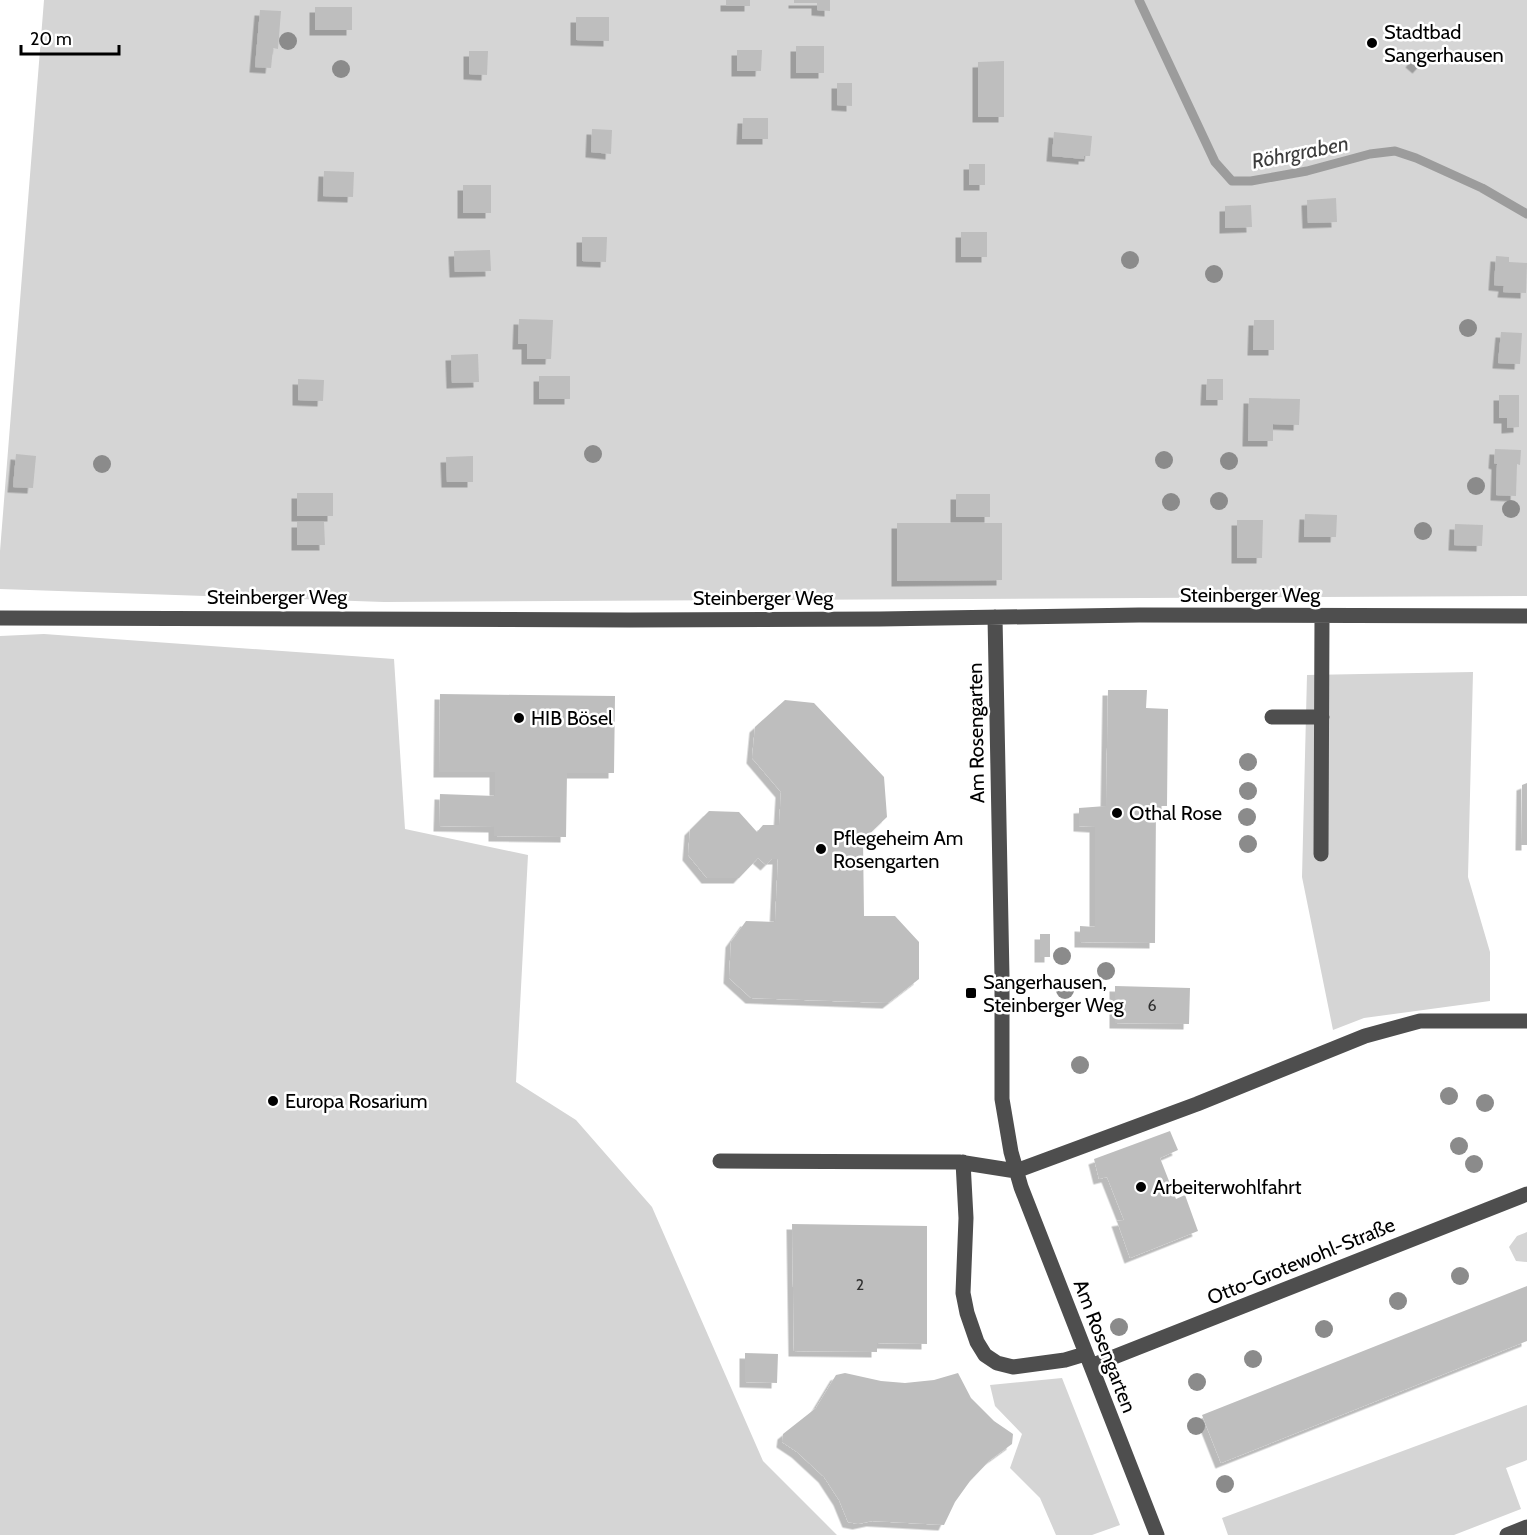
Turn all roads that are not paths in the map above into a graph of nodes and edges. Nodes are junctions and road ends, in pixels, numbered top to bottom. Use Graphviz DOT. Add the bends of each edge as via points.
graph roads {
  1 [pos="1322,616"];
  2 [pos="1527,616"];
  3 [pos="995,617"];
  4 [pos="0,618"];
  5 [pos="1272,717"];
  6 [pos="1322,717"];
  7 [pos="1321,854"];
  8 [pos="1527,1021"];
  9 [pos="720,1161"];
  10 [pos="963,1162"];
  11 [pos="1016,1171"];
  12 [pos="1527,1194"];
  13 [pos="1088,1360"];
  14 [pos="1527,1527"];
  15 [pos="1157,1535"];
  16 [pos="1507,1535"];
  1 -- 2 [label="street, Steinberger Weg"];
  1 -- 3 [label="street, Steinberger Weg"];
  1 -- 6 [label="street"];
  3 -- 4 [label="street, Steinberger Weg"];
  3 -- 11 [label="street, Am Rosengarten" via="1002,1099"];
  5 -- 6 [label="street"];
  6 -- 7 [label="street"];
  8 -- 11 [label="street" via="1420,1021 1365,1036"];
  9 -- 10 [label="street"];
  10 -- 11 [label="street"];
  10 -- 13 [label="street, Otto-Grotewohl-Straße" via="963,1293 977,1342 985,1355 997,1364 1013,1367"];
  11 -- 13 [label="street, Am Rosengarten"];
  12 -- 13 [label="street, Otto-Grotewohl-Straße"];
  13 -- 15 [label="street, Am Rosengarten"];
  14 -- 16 [label="street"];
}
